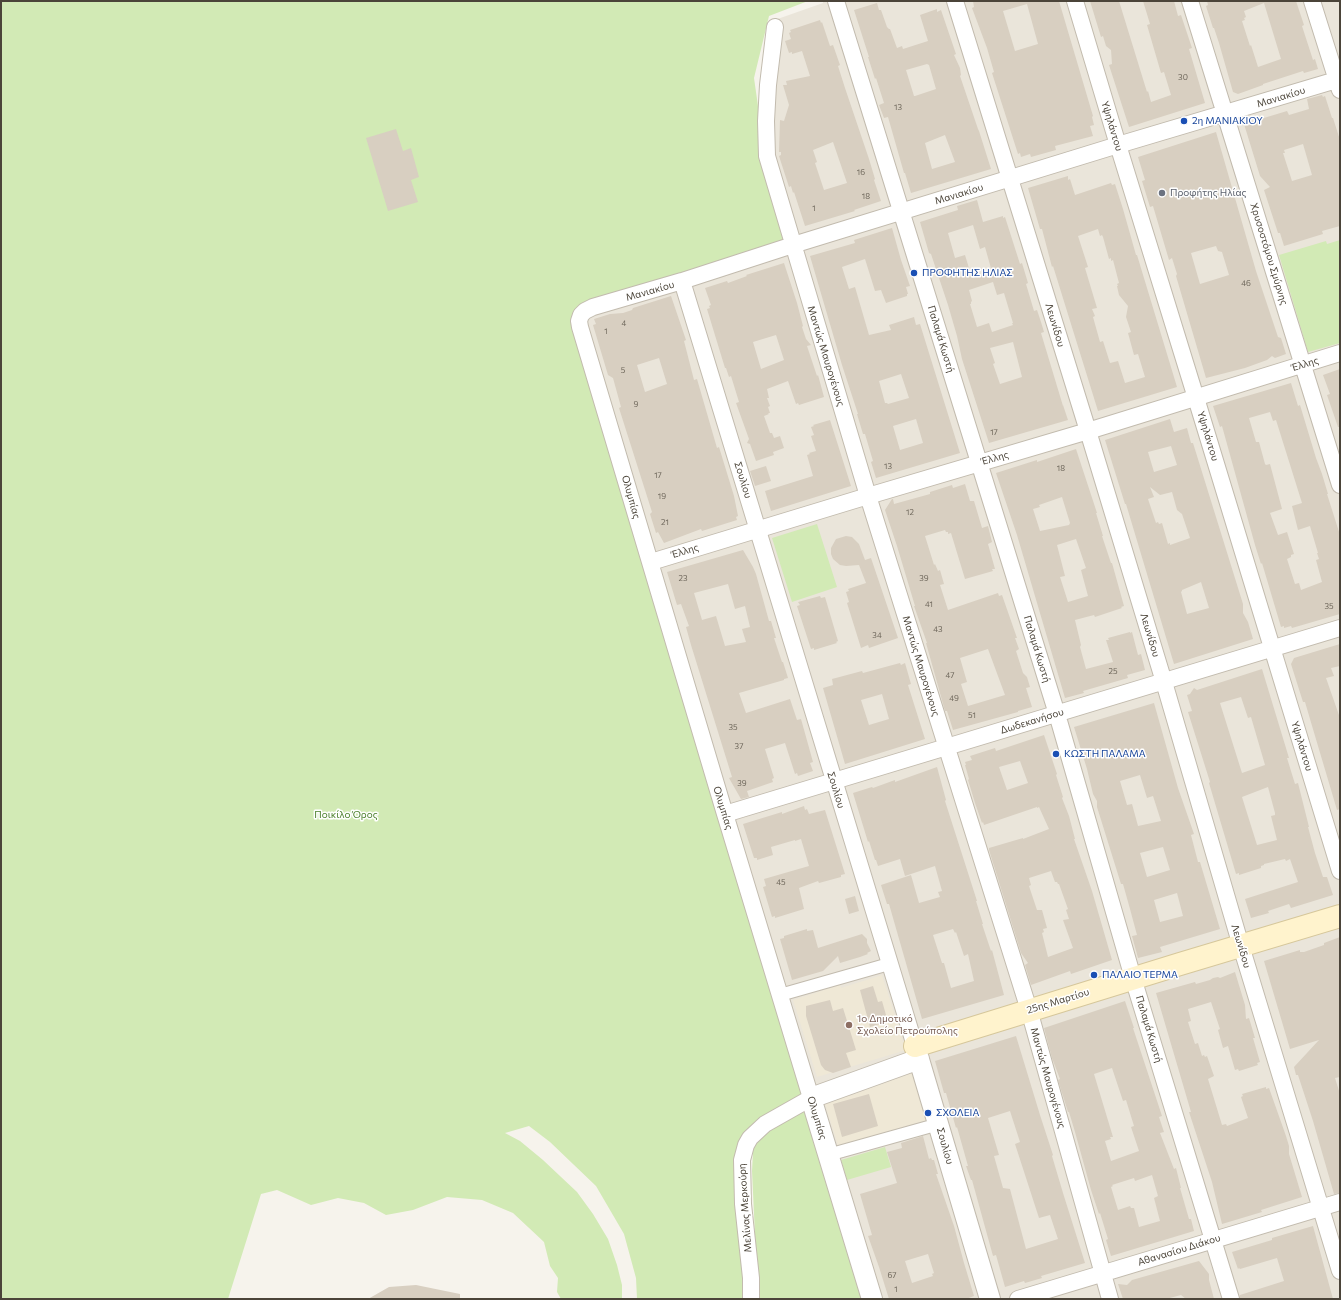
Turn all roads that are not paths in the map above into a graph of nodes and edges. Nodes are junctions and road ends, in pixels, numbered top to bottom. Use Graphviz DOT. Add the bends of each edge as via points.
graph roads {
  1 [pos="836,1"];
  2 [pos="954,1"];
  3 [pos="1075,1"];
  4 [pos="1190,1"];
  5 [pos="1312,1"];
  6 [pos="775,27"];
  7 [pos="1339,83"];
  8 [pos="1225,114"];
  9 [pos="1118,145"];
  10 [pos="1009,178"];
  11 [pos="901,212"];
  12 [pos="793,246"];
  13 [pos="682,281"];
  14 [pos="582,315"];
  15 [pos="1340,353"];
  16 [pos="1303,365"];
  17 [pos="1196,398"];
  18 [pos="1088,431"];
  19 [pos="979,463"];
  20 [pos="1340,485"];
  21 [pos="868,496"];
  22 [pos="758,529"];
  23 [pos="651,562"];
  24 [pos="1340,628"];
  25 [pos="1272,649"];
  26 [pos="1164,682"];
  27 [pos="1057,714"];
  28 [pos="946,748"];
  29 [pos="834,782"];
  30 [pos="725,814"];
  31 [pos="1340,871"];
  32 [pos="1340,916"];
  33 [pos="1241,946"];
  34 [pos="889,964"];
  35 [pos="1134,978"];
  36 [pos="780,995"];
  37 [pos="1029,1010"];
  38 [pos="917,1052"];
  39 [pos="811,1098"];
  40 [pos="939,1124"];
  41 [pos="828,1155"];
  42 [pos="1340,1202"];
  43 [pos="1321,1207"];
  44 [pos="1213,1240"];
  45 [pos="1340,1271"];
  46 [pos="1103,1273"];
  47 [pos="751,1299"];
  48 [pos="872,1299"];
  49 [pos="990,1299"];
  50 [pos="1018,1299"];
  51 [pos="1110,1299"];
  52 [pos="1231,1299"];
  1 -- 11 [label="street, Παλαμά Κωστή"];
  2 -- 10 [label="street, Λεωνίδου"];
  3 -- 9 [label="street, Υψηλάντου"];
  4 -- 8 [label="street, Χρυσοστόμου Σμύρνης"];
  5 -- 7 [label="street"];
  6 -- 12 [label="street, Μαντώς Μαυρογένους" via="768,85 767,156"];
  7 -- 8 [label="street, Μανιακίου"];
  8 -- 9 [label="street, Μανιακίου"];
  8 -- 16 [label="street, Χρυσοστόμου Σμύρνης"];
  9 -- 10 [label="street, Μανιακίου"];
  9 -- 17 [label="street, Υψηλάντου"];
  10 -- 11 [label="street, Μανιακίου"];
  10 -- 18 [label="street, Λεωνίδου"];
  11 -- 12 [label="street, Μανιακίου"];
  11 -- 19 [label="street, Παλαμά Κωστή"];
  12 -- 13 [label="street, Μανιακίου"];
  12 -- 21 [label="street, Μαντώς Μαυρογένους"];
  13 -- 14 [label="street, Μανιακίου" via="593,307"];
  13 -- 22 [label="street, Σουλίου"];
  14 -- 23 [label="street, Ολυμπίας" via="580,327"];
  15 -- 16 [label="street, Έλλης"];
  16 -- 17 [label="street, Έλλης"];
  16 -- 20 [label="street, Χρυσοστόμου Σμύρνης"];
  17 -- 18 [label="street, Έλλης"];
  17 -- 25 [label="street, Υψηλάντου"];
  18 -- 19 [label="street, Έλλης"];
  18 -- 26 [label="street, Λεωνίδου"];
  19 -- 21 [label="street, Έλλης"];
  19 -- 27 [label="street, Παλαμά Κωστή"];
  21 -- 22 [label="street, Έλλης"];
  21 -- 28 [label="street, Μαντώς Μαυρογένους"];
  22 -- 23 [label="street, Έλλης"];
  22 -- 29 [label="street, Σουλίου"];
  23 -- 30 [label="street, Ολυμπίας"];
  24 -- 25 [label="street, Δωδεκανήσου"];
  25 -- 26 [label="street, Δωδεκανήσου"];
  25 -- 31 [label="street, Υψηλάντου"];
  26 -- 27 [label="street, Δωδεκανήσου"];
  26 -- 33 [label="street, Λεωνίδου"];
  27 -- 28 [label="street, Δωδεκανήσου"];
  27 -- 35 [label="street, Παλαμά Κωστή"];
  28 -- 29 [label="street, Δωδεκανήσου"];
  28 -- 37 [label="street, Μαντώς Μαυρογένους"];
  29 -- 30 [label="street, Δωδεκανήσου"];
  29 -- 34 [label="street, Σουλίου"];
  30 -- 36 [label="street, Ολυμπίας"];
  32 -- 33 [label="main road, 25ης Μαρτίου"];
  33 -- 35 [label="main road, 25ης Μαρτίου"];
  33 -- 43 [label="street, Λεωνίδου"];
  34 -- 36 [label="street"];
  34 -- 38 [label="street, Σουλίου"];
  35 -- 37 [label="main road, 25ης Μαρτίου"];
  35 -- 44 [label="street, Παλαμά Κωστή"];
  36 -- 39 [label="street, Ολυμπίας"];
  37 -- 38 [label="main road, 25ης Μαρτίου"];
  37 -- 46 [label="street, Μαντώς Μαυρογένους"];
  38 -- 39 [label="street, Μελίνας Μερκούρη"];
  38 -- 40 [label="street, Σουλίου"];
  39 -- 41 [label="street, Ολυμπίας"];
  39 -- 47 [label="street, Μελίνας Μερκούρη" via="757,1130 743,1153 743,1204"];
  40 -- 41 [label="street"];
  40 -- 49 [label="street, Σουλίου"];
  41 -- 48 [label="street, Ολυμπίας"];
  42 -- 43 [label="street, Αθανασίου Διάκου"];
  43 -- 44 [label="street, Αθανασίου Διάκου"];
  43 -- 45 [label="street, Λεωνίδου"];
  44 -- 46 [label="street, Αθανασίου Διάκου"];
  44 -- 52 [label="street, Παλαμά Κωστή"];
  46 -- 50 [label="street, Αθανασίου Διάκου"];
  46 -- 51 [label="street, Μαντώς Μαυρογένους"];
}
